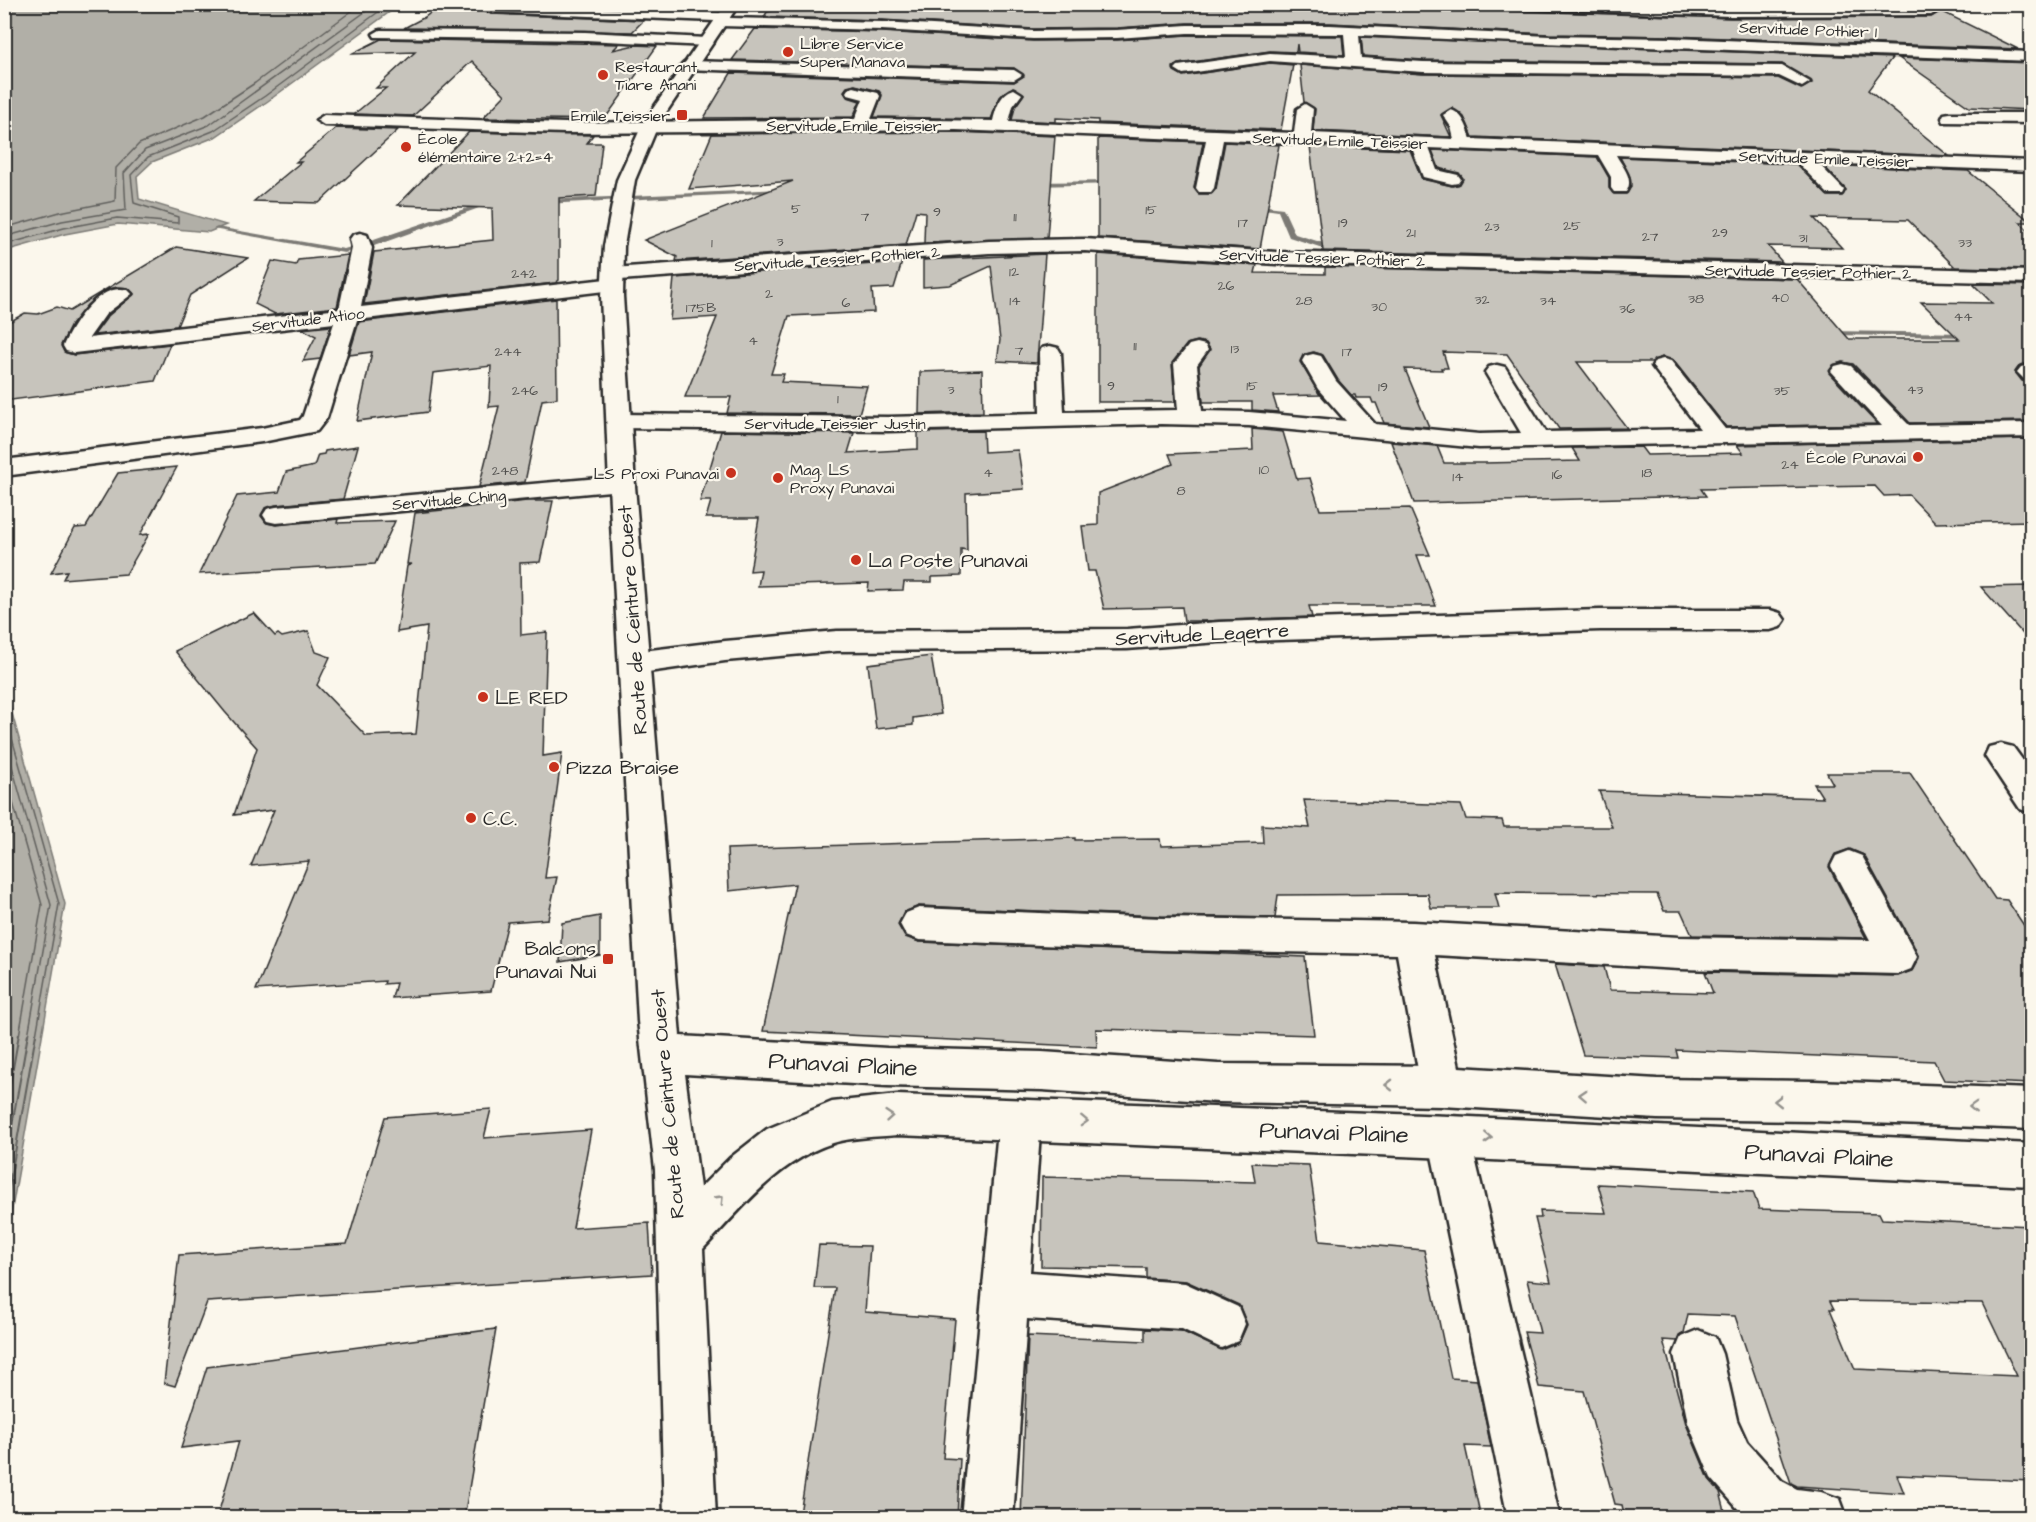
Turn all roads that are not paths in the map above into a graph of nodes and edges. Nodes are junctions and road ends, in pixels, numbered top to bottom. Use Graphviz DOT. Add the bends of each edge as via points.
graph roads {
  1 [pos="1496,4"];
  2 [pos="1926,4"];
  3 [pos="1510,5"];
  4 [pos="1634,7"];
  5 [pos="491,8"];
  6 [pos="396,21"];
  7 [pos="715,30"];
  8 [pos="1351,30"];
  9 [pos="380,34"];
  10 [pos="1897,37"];
  11 [pos="1792,47"];
  12 [pos="2031,57"];
  13 [pos="1354,62"];
  14 [pos="1183,69"];
  15 [pos="1679,70"];
  16 [pos="1014,75"];
  17 [pos="1803,82"];
  18 [pos="1706,88"];
  19 [pos="854,92"];
  20 [pos="1007,98"];
  21 [pos="1305,109"];
  22 [pos="1451,116"];
  23 [pos="1950,118"];
  24 [pos="2031,118"];
  25 [pos="324,120"];
  26 [pos="861,124"];
  27 [pos="1000,126"];
  28 [pos="648,128"];
  29 [pos="1216,135"];
  30 [pos="1302,139"];
  31 [pos="1419,143"];
  32 [pos="1464,144"];
  33 [pos="1603,149"];
  34 [pos="1802,157"];
  35 [pos="2031,166"];
  36 [pos="1452,179"];
  37 [pos="1204,188"];
  38 [pos="1620,188"];
  39 [pos="1835,190"];
  40 [pos="360,239"];
  41 [pos="2031,277"];
  42 [pos="613,279"];
  43 [pos="121,294"];
  44 [pos="349,314"];
  45 [pos="1197,350"];
  46 [pos="1050,353"];
  47 [pos="1313,361"];
  48 [pos="1663,366"];
  49 [pos="1843,371"];
  50 [pos="1497,372"];
  51 [pos="1191,418"];
  52 [pos="1052,420"];
  53 [pos="619,421"];
  54 [pos="1367,430"];
  55 [pos="2031,430"];
  56 [pos="1903,433"];
  57 [pos="1719,436"];
  58 [pos="1538,440"];
  59 [pos="4,468"];
  60 [pos="622,484"];
  61 [pos="276,514"];
  62 [pos="1770,620"];
  63 [pos="634,663"];
  64 [pos="2001,756"];
  65 [pos="2031,800"];
  66 [pos="1849,866"];
  67 [pos="919,924"];
  68 [pos="1413,938"];
  69 [pos="662,1054"];
  70 [pos="1442,1086"];
  71 [pos="2031,1109"];
  72 [pos="1020,1119"];
  73 [pos="1449,1137"];
  74 [pos="2031,1165"];
  75 [pos="679,1241"];
  76 [pos="1005,1294"];
  77 [pos="1221,1324"];
  78 [pos="1698,1354"];
  79 [pos="690,1518"];
  80 [pos="987,1518"];
  81 [pos="1534,1518"];
  82 [pos="1821,1518"];
  1 -- 3 [label="street"];
  2 -- 4 [label="street" via="1934,9 1931,12 1731,12"];
  3 -- 4 [label="street"];
  5 -- 7 [label="street"];
  6 -- 7 [label="street" via="548,21"];
  7 -- 8 [label="street, Servitude Pothier 1" via="882,26 1033,35 1187,29"];
  7 -- 9 [label="street" via="585,36"];
  7 -- 16 [label="street"];
  7 -- 28 [label="street, Route de Ceinture Ouest"];
  8 -- 11 [label="street, Servitude Pothier 1"];
  8 -- 13 [label="street"];
  10 -- 11 [label="street"];
  11 -- 12 [label="street, Servitude Pothier 1"];
  13 -- 14 [label="street" via="1270,57"];
  13 -- 15 [label="street" via="1423,67"];
  15 -- 17 [label="street" via="1782,71"];
  15 -- 18 [label="street"];
  19 -- 26 [label="street" via="872,96"];
  20 -- 27 [label="street"];
  21 -- 30 [label="street"];
  22 -- 32 [label="street"];
  23 -- 24 [label="street"];
  25 -- 28 [label="street, Servitude Emile Teissier"];
  26 -- 27 [label="street, Servitude Emile Teissier"];
  26 -- 28 [label="street, Servitude Emile Teissier"];
  27 -- 29 [label="street, Servitude Emile Teissier"];
  28 -- 42 [label="street, Route de Ceinture Ouest" via="620,204"];
  29 -- 30 [label="street, Servitude Emile Teissier"];
  29 -- 37 [label="street"];
  30 -- 31 [label="street, Servitude Emile Teissier"];
  31 -- 32 [label="street, Servitude Emile Teissier"];
  31 -- 36 [label="street" via="1429,173"];
  32 -- 33 [label="street, Servitude Emile Teissier"];
  33 -- 34 [label="street, Servitude Emile Teissier"];
  33 -- 38 [label="street" via="1620,177"];
  34 -- 35 [label="street, Servitude Emile Teissier"];
  34 -- 39 [label="street"];
  40 -- 44 [label="street" via="362,248"];
  41 -- 42 [label="street, Servitude Tessier Pothier 2" via="1276,258 1084,245 989,247"];
  42 -- 44 [label="street, Servitude Atioo"];
  42 -- 53 [label="street, Route de Ceinture Ouest"];
  43 -- 44 [label="street, Servitude Atioo" via="93,313 74,346"];
  44 -- 59 [label="street" via="315,418 308,426"];
  45 -- 51 [label="street" via="1185,364"];
  46 -- 52 [label="street"];
  47 -- 54 [label="street" via="1326,384"];
  48 -- 57 [label="street"];
  49 -- 56 [label="street"];
  50 -- 58 [label="street"];
  51 -- 52 [label="street, Servitude Teissier Justin"];
  51 -- 54 [label="street, Servitude Teissier Justin"];
  52 -- 53 [label="street, Servitude Teissier Justin" via="888,424"];
  53 -- 60 [label="street, Route de Ceinture Ouest"];
  54 -- 58 [label="street, Servitude Teissier Justin" via="1479,441"];
  55 -- 56 [label="street, Servitude Teissier Justin"];
  56 -- 57 [label="street, Servitude Teissier Justin"];
  57 -- 58 [label="street, Servitude Teissier Justin"];
  60 -- 61 [label="street, Servitude Ching"];
  60 -- 63 [label="street, Route de Ceinture Ouest"];
  62 -- 63 [label="street, Servitude Leqerre" via="1577,621 1219,632 1127,639 837,641"];
  63 -- 69 [label="street, Route de Ceinture Ouest"];
  64 -- 65 [label="street"];
  66 -- 68 [label="street" via="1898,957 1679,953"];
  67 -- 68 [label="street" via="1161,934"];
  68 -- 70 [label="street"];
  70 -- 69 [label="street, Punavai Plaine, one-way" via="1218,1083"];
  69 -- 75 [label="street, Route de Ceinture Ouest" via="676,1170"];
  71 -- 70 [label="street, Punavai Plaine, one-way" via="1657,1099"];
  72 -- 73 [label="street, Punavai Plaine, one-way"];
  75 -- 72 [label="street, Punavai Plaine, one-way" via="745,1173 782,1144 832,1122 897,1115"];
  72 -- 76 [label="street"];
  73 -- 74 [label="street, Punavai Plaine, one-way"];
  73 -- 81 [label="street"];
  75 -- 79 [label="street, Route de Ceinture Ouest"];
  76 -- 77 [label="street" via="1185,1306"];
  76 -- 80 [label="street"];
  78 -- 82 [label="street" via="1713,1423 1730,1460 1764,1499 1791,1514"];
}
